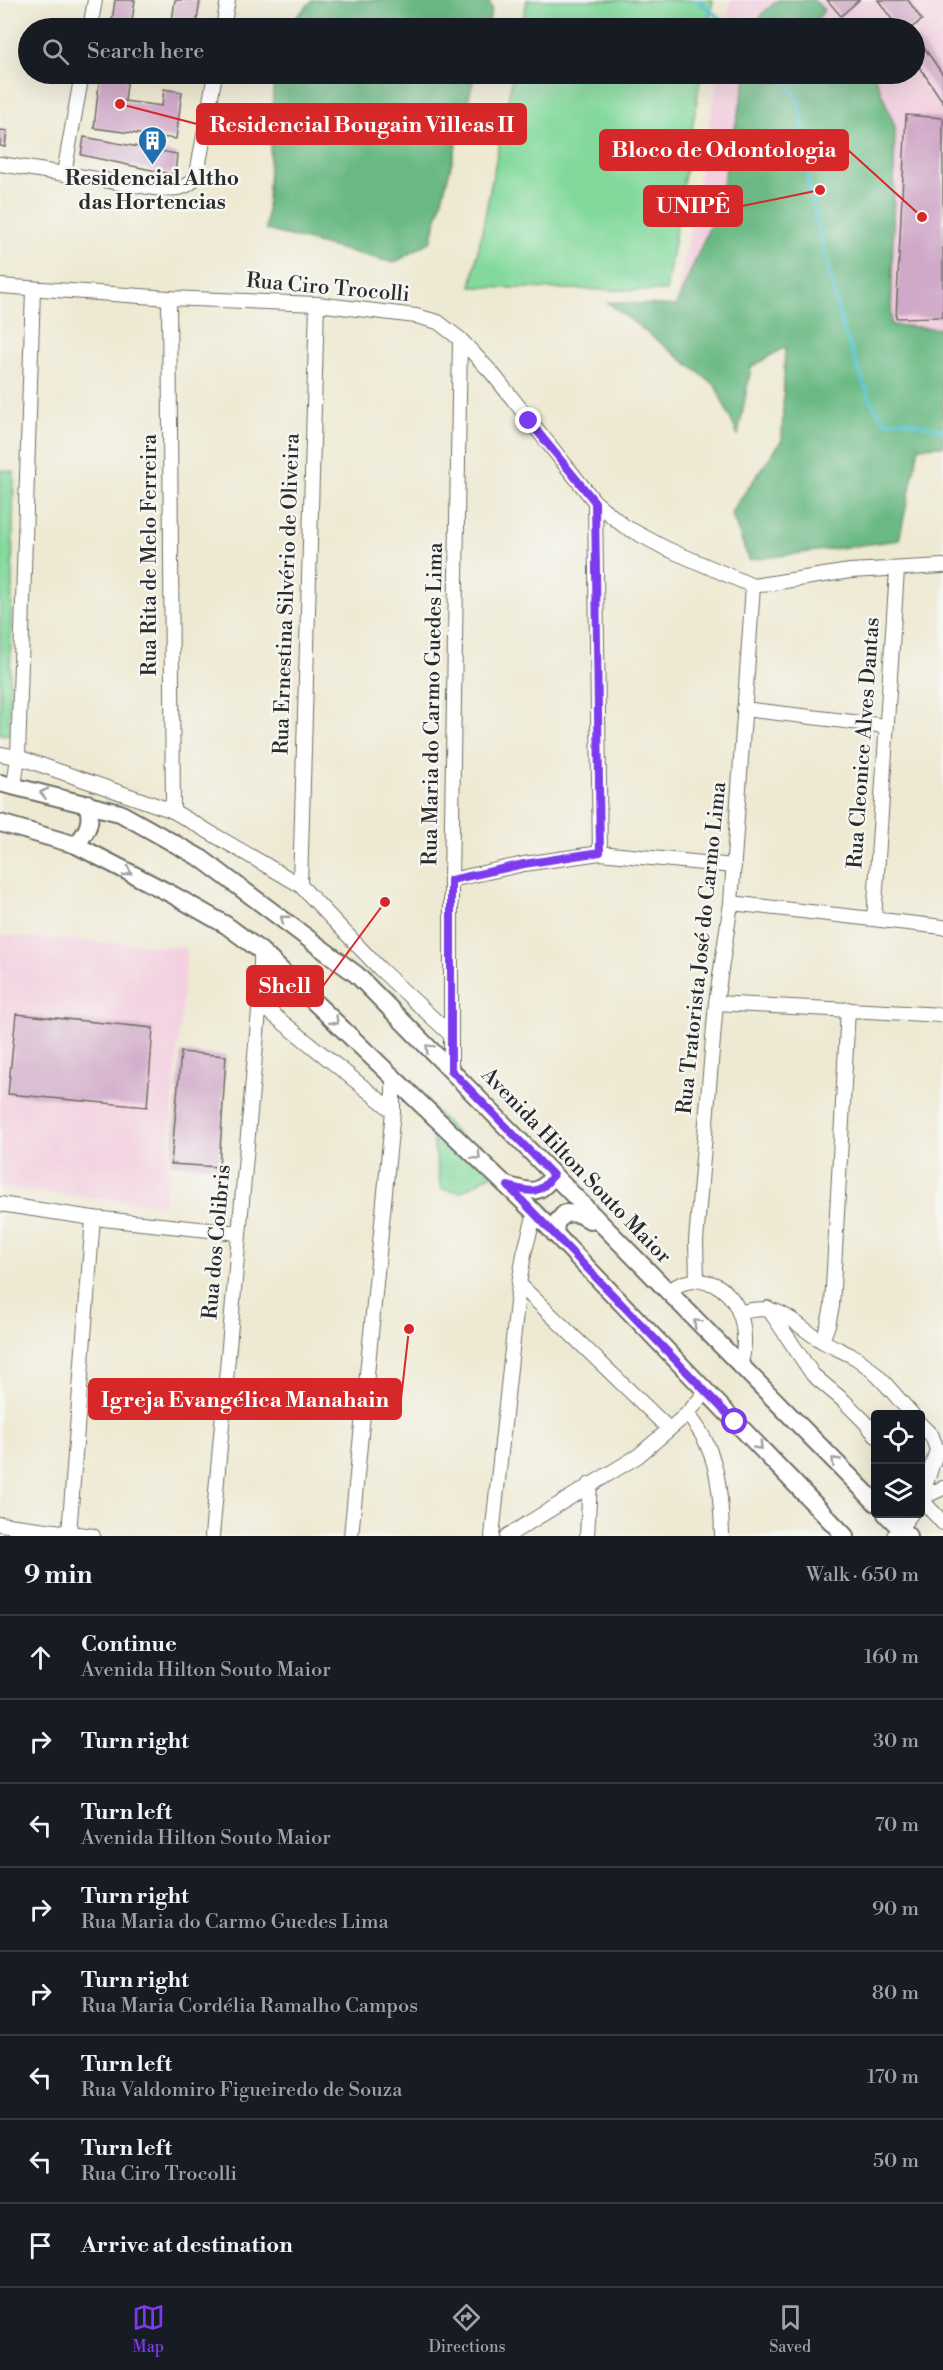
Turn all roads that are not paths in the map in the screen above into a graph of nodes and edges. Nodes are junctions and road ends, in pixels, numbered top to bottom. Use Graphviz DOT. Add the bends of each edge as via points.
graph roads {
  1 [pos="94,0"];
  2 [pos="228,0"];
  3 [pos="91,18"];
  4 [pos="225,18"];
  5 [pos="80,84"];
  6 [pos="213,84"];
  7 [pos="0,164"];
  8 [pos="64,173"];
  9 [pos="0,286"];
  10 [pos="33,289"];
  11 [pos="169,298"];
  12 [pos="317,304"];
  13 [pos="460,339"];
  14 [pos="595,502"];
  15 [pos="943,567"];
  16 [pos="897,570"];
  17 [pos="753,586"];
  18 [pos="744,709"];
  19 [pos="886,726"];
  20 [pos="0,754"];
  21 [pos="18,757"];
  22 [pos="7,784"];
  23 [pos="87,803"];
  24 [pos="172,811"];
  25 [pos="0,823"];
  26 [pos="76,845"];
  27 [pos="600,852"];
  28 [pos="734,866"];
  29 [pos="451,880"];
  30 [pos="300,885"];
  31 [pos="731,903"];
  32 [pos="874,919"];
  33 [pos="943,927"];
  34 [pos="261,951"];
  35 [pos="716,1003"];
  36 [pos="260,1004"];
  37 [pos="848,1009"];
  38 [pos="943,1014"];
  39 [pos="450,1034"];
  40 [pos="451,1070"];
  41 [pos="393,1076"];
  42 [pos="393,1111"];
  43 [pos="553,1175"];
  44 [pos="508,1186"];
  45 [pos="0,1204"];
  46 [pos="535,1213"];
  47 [pos="93,1218"];
  48 [pos="604,1228"];
  49 [pos="238,1233"];
  50 [pos="555,1234"];
  51 [pos="697,1280"];
  52 [pos="519,1284"];
  53 [pos="666,1291"];
  54 [pos="768,1308"];
  55 [pos="739,1313"];
  56 [pos="822,1341"];
  57 [pos="740,1366"];
  58 [pos="706,1392"];
  59 [pos="908,1410"];
  60 [pos="687,1414"];
  61 [pos="668,1428"];
  62 [pos="925,1428"];
  63 [pos="871,1430"];
  64 [pos="590,1484"];
  65 [pos="925,1487"];
  66 [pos="943,1488"];
  67 [pos="925,1496"];
  68 [pos="871,1498"];
  69 [pos="925,1502"];
  70 [pos="889,1518"];
  71 [pos="909,1518"];
  72 [pos="943,1522"];
  73 [pos="4,1528"];
  74 [pos="69,1534"];
  75 [pos="901,1534"];
  76 [pos="93,1536"];
  77 [pos="212,1536"];
  78 [pos="351,1536"];
  79 [pos="492,1536"];
  80 [pos="507,1536"];
  81 [pos="587,1536"];
  82 [pos="722,1536"];
  83 [pos="845,1536"];
  1 -- 3 [label="street"];
  2 -- 4 [label="street"];
  5 -- 8 [label="street"];
  6 -- 8 [label="street" via="194,181 179,189 155,188"];
  7 -- 8 [label="street"];
  9 -- 10 [label="street, Rua Ciro Trocolli"];
  10 -- 11 [label="street, Rua Ciro Trocolli"];
  10 -- 21 [label="street"];
  11 -- 12 [label="street, Rua Ciro Trocolli"];
  11 -- 24 [label="street, Rua Rita de Melo Ferreira"];
  12 -- 13 [label="street, Rua Ciro Trocolli" via="416,316 438,322"];
  12 -- 30 [label="street, Rua Ernestina Silvério de Oliveira"];
  13 -- 14 [label="street, Rua Ciro Trocolli"];
  13 -- 29 [label="street, Rua Maria do Carmo Guedes Lima"];
  14 -- 17 [label="street, Rua Ciro Trocolli" via="624,526 665,548"];
  14 -- 27 [label="street"];
  15 -- 16 [label="street"];
  16 -- 17 [label="street" via="850,571"];
  16 -- 19 [label="street, Rua Cleonice Alves Dantas"];
  17 -- 18 [label="street, Rua Tratorista José do Carmo Lima"];
  18 -- 19 [label="street"];
  18 -- 28 [label="street, Rua Tratorista José do Carmo Lima"];
  19 -- 32 [label="street, Rua Cleonice Alves Dantas"];
  20 -- 21 [label="street"];
  21 -- 22 [label="street"];
  21 -- 24 [label="street"];
  23 -- 22 [label="main road, Avenida Hilton Souto Maior, one-way"];
  23 -- 26 [label="main road" via="91,820"];
  40 -- 23 [label="main road, Avenida Hilton Souto Maior, one-way" via="357,975 272,910 202,859 120,813"];
  24 -- 30 [label="street"];
  25 -- 26 [label="main road"];
  26 -- 34 [label="main road, one-way" via="226,925"];
  27 -- 28 [label="street"];
  27 -- 29 [label="street"];
  28 -- 31 [label="street, Rua Tratorista José do Carmo Lima"];
  29 -- 39 [label="street, Rua Maria do Carmo Guedes Lima"];
  30 -- 39 [label="street" via="380,969"];
  31 -- 32 [label="street"];
  31 -- 35 [label="street, Rua Tratorista José do Carmo Lima"];
  32 -- 33 [label="street"];
  34 -- 36 [label="street, Rua dos Colibris"];
  34 -- 41 [label="main road, one-way"];
  35 -- 37 [label="street"];
  35 -- 51 [label="street, Rua Tratorista José do Carmo Lima" via="696,1242"];
  36 -- 42 [label="street"];
  36 -- 49 [label="street, Rua dos Colibris"];
  37 -- 38 [label="street"];
  37 -- 56 [label="street" via="832,1306"];
  39 -- 40 [label="street, Rua Maria do Carmo Guedes Lima"];
  40 -- 43 [label="main road, Avenida Hilton Souto Maior"];
  41 -- 42 [label="street"];
  41 -- 44 [label="main road, one-way"];
  42 -- 78 [label="street"];
  43 -- 44 [label="main road" via="538,1190"];
  43 -- 48 [label="main road, Avenida Hilton Souto Maior"];
  44 -- 46 [label="main road"];
  45 -- 47 [label="street"];
  46 -- 50 [label="main road"];
  46 -- 52 [label="street"];
  47 -- 49 [label="street"];
  47 -- 74 [label="street"];
  48 -- 50 [label="main road" via="572,1212 559,1218"];
  48 -- 53 [label="main road, Avenida Hilton Souto Maior"];
  49 -- 77 [label="street, Rua dos Colibris"];
  50 -- 58 [label="main road"];
  51 -- 53 [label="street"];
  51 -- 55 [label="street" via="715,1285"];
  52 -- 61 [label="street"];
  52 -- 79 [label="street"];
  57 -- 53 [label="main road, Avenida Hilton Souto Maior, one-way"];
  54 -- 55 [label="street"];
  54 -- 56 [label="street" via="782,1313"];
  54 -- 63 [label="street" via="813,1375"];
  55 -- 57 [label="street" via="745,1333"];
  56 -- 59 [label="street" via="866,1365"];
  68 -- 57 [label="main road, Avenida Hilton Souto Maior, one-way"];
  58 -- 60 [label="street"];
  58 -- 83 [label="main road, one-way"];
  60 -- 61 [label="street"];
  60 -- 82 [label="street" via="706,1438 713,1462 722,1504"];
  61 -- 64 [label="street" via="638,1456"];
  62 -- 65 [label="street" via="938,1450"];
  64 -- 80 [label="street"];
  64 -- 81 [label="street"];
  66 -- 67 [label="street"];
  69 -- 72 [label="street"];
  70 -- 75 [label="main road"];
  71 -- 75 [label="street"];
  73 -- 74 [label="street"];
  74 -- 76 [label="street"];
}
